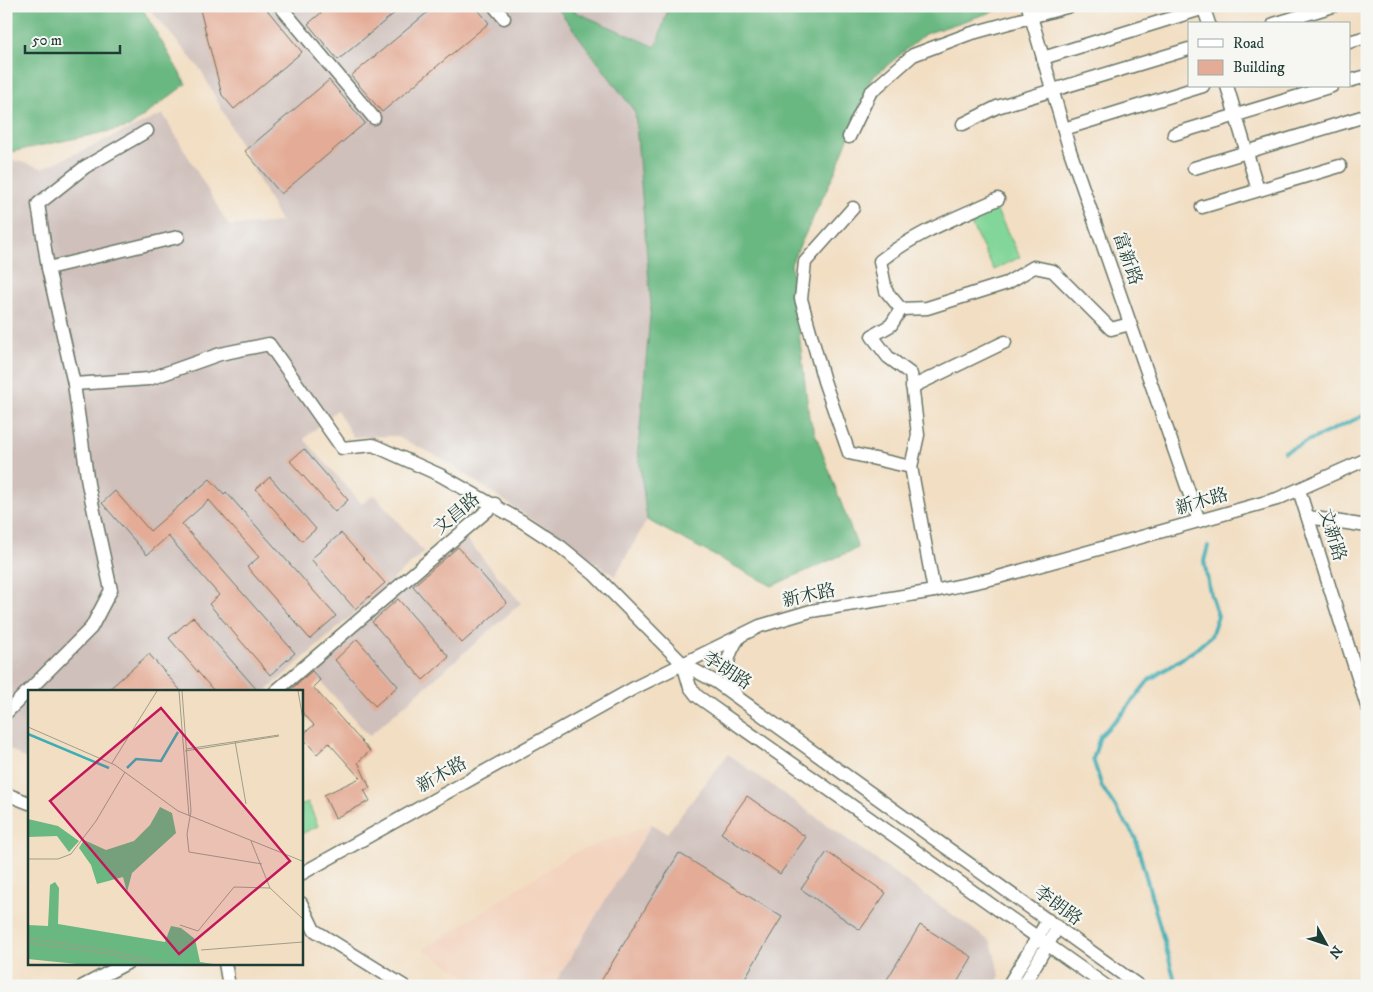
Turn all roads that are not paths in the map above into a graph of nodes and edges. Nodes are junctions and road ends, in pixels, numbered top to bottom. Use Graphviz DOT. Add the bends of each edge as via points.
graph roads {
  1 [pos="280,6"];
  2 [pos="494,6"];
  3 [pos="1070,6"];
  4 [pos="1334,6"];
  5 [pos="1206,7"];
  6 [pos="1029,12"];
  7 [pos="504,18"];
  8 [pos="1209,22"];
  9 [pos="1281,22"];
  10 [pos="1367,37"];
  11 [pos="1350,42"];
  12 [pos="1188,49"];
  13 [pos="1043,58"];
  14 [pos="1367,76"];
  15 [pos="1350,81"];
  16 [pos="1197,88"];
  17 [pos="1228,88"];
  18 [pos="1326,88"];
  19 [pos="1052,89"];
  20 [pos="1236,116"];
  21 [pos="1365,116"];
  22 [pos="374,118"];
  23 [pos="963,124"];
  24 [pos="1064,129"];
  25 [pos="147,131"];
  26 [pos="1174,134"];
  27 [pos="849,137"];
  28 [pos="1247,152"];
  29 [pos="1340,166"];
  30 [pos="1194,168"];
  31 [pos="1258,190"];
  32 [pos="998,199"];
  33 [pos="1202,207"];
  34 [pos="853,208"];
  35 [pos="178,237"];
  36 [pos="48,268"];
  37 [pos="901,310"];
  38 [pos="1130,324"];
  39 [pos="1006,342"];
  40 [pos="74,384"];
  41 [pos="912,387"];
  42 [pos="1367,459"];
  43 [pos="911,467"];
  44 [pos="1299,490"];
  45 [pos="495,504"];
  46 [pos="1308,517"];
  47 [pos="1199,521"];
  48 [pos="1367,526"];
  49 [pos="934,591"];
  50 [pos="741,635"];
  51 [pos="682,664"];
  52 [pos="29,690"];
  53 [pos="277,690"];
  54 [pos="28,691"];
  55 [pos="737,698"];
  56 [pos="1367,706"];
  57 [pos="6,713"];
  58 [pos="6,794"];
  59 [pos="28,803"];
  60 [pos="302,873"];
  61 [pos="302,905"];
  62 [pos="1053,924"];
  63 [pos="1042,941"];
  64 [pos="125,964"];
  65 [pos="225,964"];
  66 [pos="83,986"];
  67 [pos="230,986"];
  68 [pos="404,986"];
  69 [pos="1008,986"];
  70 [pos="1023,986"];
  71 [pos="1106,986"];
  72 [pos="1139,986"];
  1 -- 22 [label="street"];
  2 -- 7 [label="street"];
  3 -- 6 [label="street"];
  4 -- 9 [label="street"];
  5 -- 8 [label="street"];
  5 -- 13 [label="street"];
  6 -- 13 [label="street, 富新路"];
  6 -- 27 [label="street" via="913,56 870,94"];
  10 -- 11 [label="street"];
  12 -- 19 [label="street"];
  13 -- 19 [label="street, 富新路"];
  14 -- 15 [label="street"];
  16 -- 24 [label="street"];
  17 -- 20 [label="street"];
  18 -- 20 [label="street"];
  19 -- 23 [label="street" via="997,107"];
  19 -- 24 [label="street, 富新路"];
  20 -- 26 [label="street"];
  20 -- 28 [label="street"];
  21 -- 28 [label="street"];
  24 -- 38 [label="street, 富新路"];
  25 -- 36 [label="street" via="84,167 38,204"];
  28 -- 30 [label="street"];
  28 -- 31 [label="street"];
  29 -- 31 [label="street"];
  31 -- 33 [label="street"];
  32 -- 37 [label="street" via="936,225 898,246 880,262 886,291"];
  34 -- 43 [label="street" via="806,262 801,299 849,453"];
  35 -- 36 [label="street"];
  36 -- 40 [label="street"];
  37 -- 38 [label="street" via="927,308 1007,283 1034,267 1053,271 1111,329"];
  37 -- 41 [label="street" via="891,325 872,336 888,357 911,374"];
  38 -- 47 [label="street, 富新路"];
  39 -- 41 [label="street"];
  40 -- 45 [label="street" via="149,378 220,354 270,344 342,448 373,445"];
  40 -- 52 [label="street" via="88,484 111,590 91,628"];
  41 -- 43 [label="street" via="918,435"];
  42 -- 44 [label="street, 新木路"];
  43 -- 49 [label="street"];
  44 -- 46 [label="street, 文新路"];
  44 -- 47 [label="street, 新木路"];
  45 -- 51 [label="street, 文昌路" via="561,547 594,574"];
  45 -- 53 [label="street, 文昌路"];
  46 -- 48 [label="street"];
  46 -- 56 [label="street, 文新路"];
  47 -- 49 [label="street, 新木路" via="995,578"];
  49 -- 50 [label="street, 新木路" via="811,611"];
  50 -- 51 [label="street, 新木路"];
  50 -- 55 [label="street" via="732,647 726,667"];
  51 -- 55 [label="street, 李朗路" via="705,675"];
  51 -- 60 [label="street, 新木路"];
  51 -- 63 [label="street, 李朗路" via="690,687 697,696"];
  54 -- 57 [label="street"];
  55 -- 62 [label="street, 李朗路"];
  58 -- 59 [label="street"];
  61 -- 68 [label="street" via="314,930"];
  62 -- 63 [label="street"];
  62 -- 72 [label="street, 李朗路"];
  63 -- 69 [label="street"];
  63 -- 70 [label="street"];
  63 -- 71 [label="street, 李朗路"];
  64 -- 66 [label="street"];
  65 -- 67 [label="street"];
}
